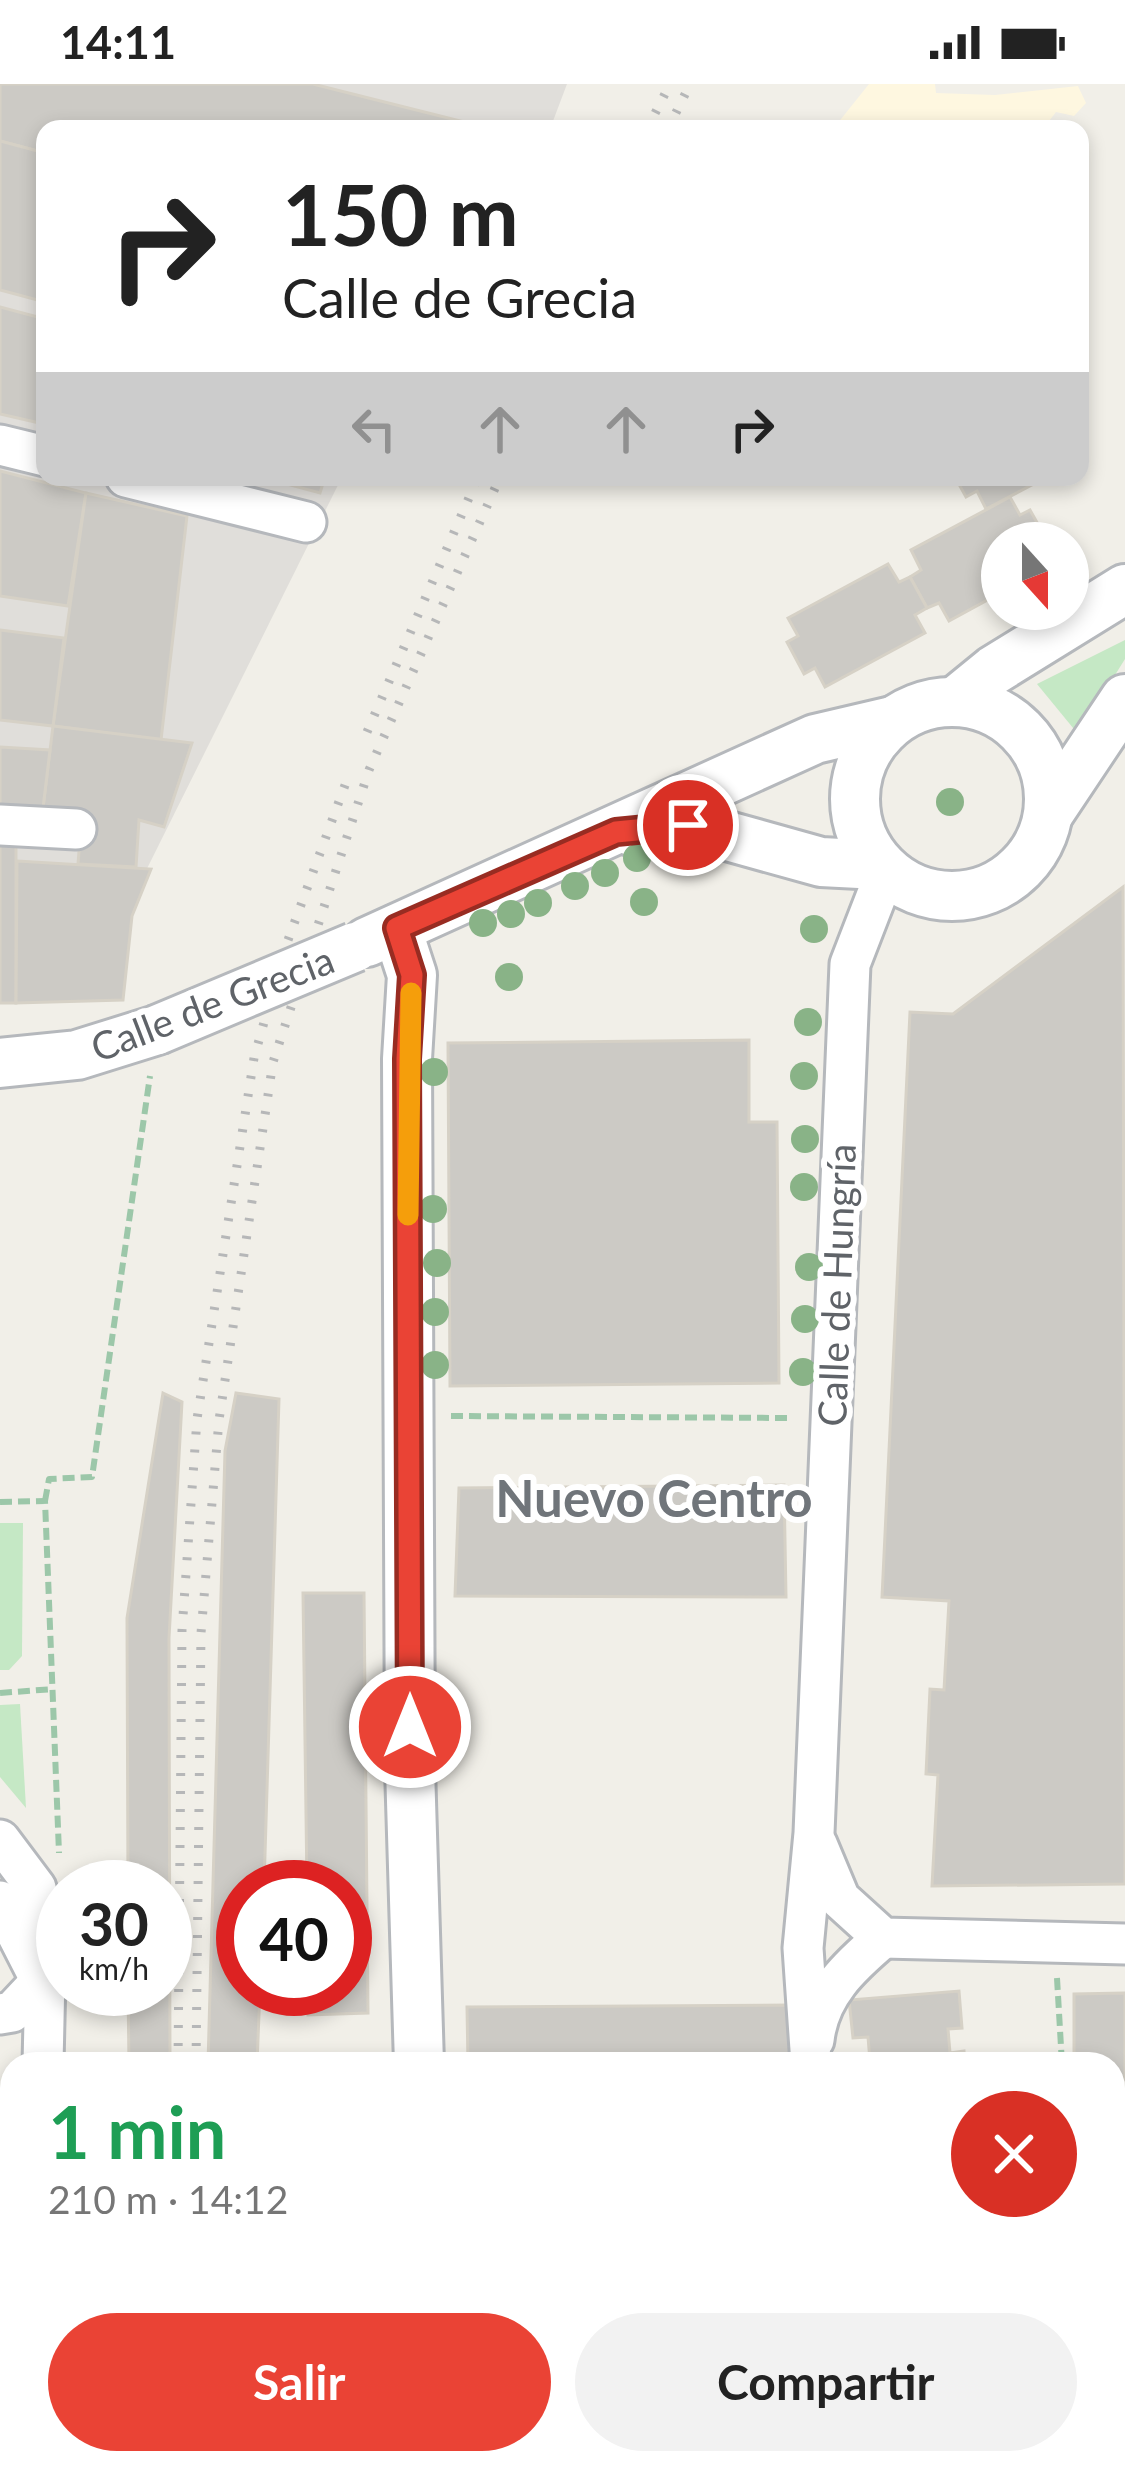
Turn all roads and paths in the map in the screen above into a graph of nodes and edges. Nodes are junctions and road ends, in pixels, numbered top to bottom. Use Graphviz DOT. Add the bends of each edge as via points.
graph roads {
  1 [pos="0,445"];
  2 [pos="36,455"];
  3 [pos="162,486"];
  4 [pos="305,522"];
  5 [pos="1125,589"];
  6 [pos="1125,699"];
  7 [pos="956,701"];
  8 [pos="892,721"];
  9 [pos="1048,813"];
  10 [pos="0,825"];
  11 [pos="76,830"];
  12 [pos="616,832"];
  13 [pos="882,868"];
  14 [pos="376,938"];
  15 [pos="157,1030"];
  16 [pos="0,1064"];
  17 [pos="445,1416"];
  18 [pos="789,1418"];
  19 [pos="46,1501"];
  20 [pos="0,1502"];
  21 [pos="53,1689"];
  22 [pos="0,1693"];
  23 [pos="814,1833"];
  24 [pos="0,1840"];
  25 [pos="59,1857"];
  26 [pos="36,1888"];
  27 [pos="0,1901"];
  28 [pos="883,1938"];
  29 [pos="1125,1944"];
  30 [pos="1055,1945"];
  31 [pos="36,1971"];
  32 [pos="36,1986"];
  33 [pos="415,2005"];
  34 [pos="0,2014"];
  35 [pos="42,2016"];
  36 [pos="43,2052"];
  37 [pos="408,2052"];
  38 [pos="418,2052"];
  39 [pos="811,2052"];
  40 [pos="814,2052"];
  41 [pos="1060,2052"];
  1 -- 2 [label="street"];
  3 -- 4 [label="street"];
  5 -- 7 [label="street"];
  6 -- 9 [label="street"];
  7 -- 8 [label="street"];
  7 -- 9 [label="street" via="988,708 1026,737 1048,781"];
  8 -- 12 [label="street, Calle de Grecia" via="815,739"];
  8 -- 13 [label="street" via="857,774 854,806"];
  9 -- 13 [label="street" via="1022,867 984,890 939,896"];
  10 -- 11 [label="street"];
  12 -- 13 [label="street, Calle de Grecia" via="688,825 821,862"];
  12 -- 14 [label="street, Calle de Grecia"];
  13 -- 23 [label="street, Calle de Hungría" via="850,964"];
  14 -- 15 [label="street, Calle de Grecia, bridge"];
  14 -- 33 [label="street" via="412,975"];
  15 -- 16 [label="street, Calle de Grecia" via="77,1055"];
  15 -- 19 [label="path" via="92,1477 49,1479"];
  17 -- 18 [label="path"];
  19 -- 20 [label="path"];
  19 -- 21 [label="path"];
  21 -- 22 [label="path"];
  21 -- 25 [label="path"];
  23 -- 28 [label="street" via="840,1899"];
  23 -- 39 [label="street, Calle de Hungría" via="803,1948"];
  24 -- 26 [label="street"];
  27 -- 31 [label="street"];
  28 -- 30 [label="street"];
  28 -- 40 [label="street" via="843,1972 824,2004"];
  29 -- 30 [label="street"];
  30 -- 41 [label="path"];
  32 -- 34 [label="street"];
  33 -- 37 [label="street"];
  33 -- 38 [label="street"];
  35 -- 36 [label="street"];
}
